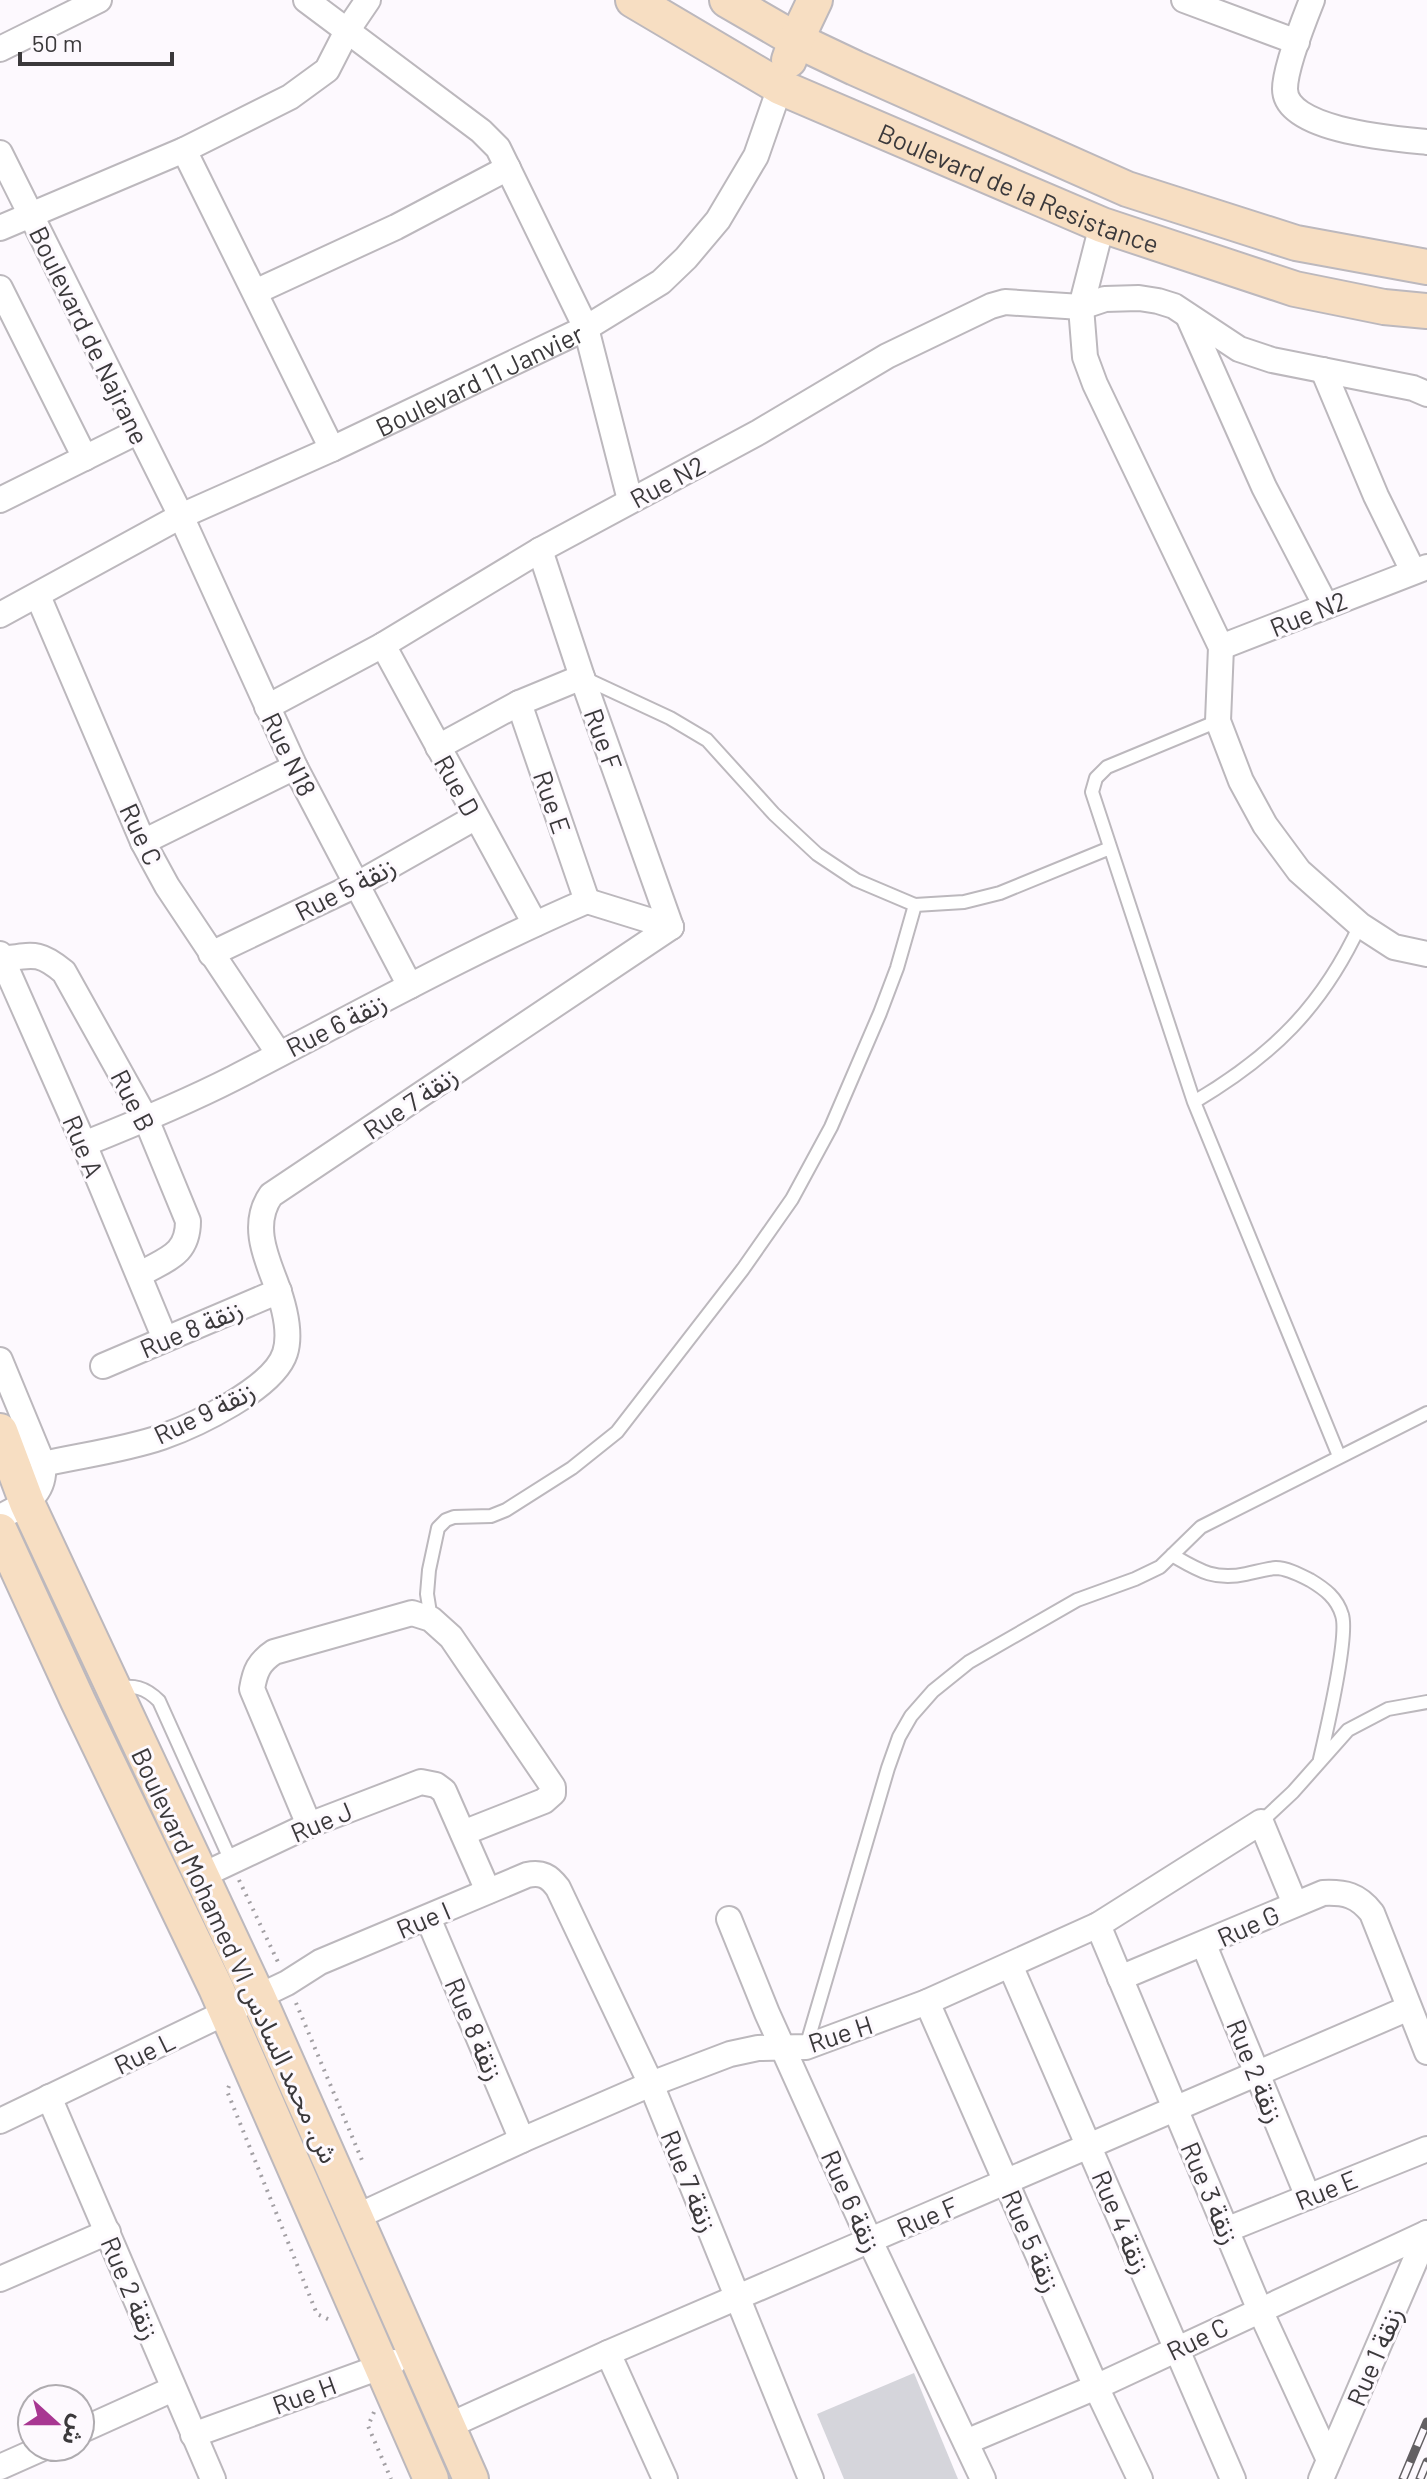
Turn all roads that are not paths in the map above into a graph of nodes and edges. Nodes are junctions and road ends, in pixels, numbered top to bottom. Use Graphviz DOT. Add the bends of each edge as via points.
graph roads {
  1 [pos="99,0"];
  2 [pos="306,0"];
  3 [pos="368,0"];
  4 [pos="633,0"];
  5 [pos="727,0"];
  6 [pos="815,0"];
  7 [pos="1184,0"];
  8 [pos="1312,0"];
  9 [pos="347,31"];
  10 [pos="796,40"];
  11 [pos="1297,42"];
  12 [pos="0,49"];
  13 [pos="780,87"];
  14 [pos="1427,142"];
  15 [pos="184,150"];
  16 [pos="0,153"];
  17 [pos="508,168"];
  18 [pos="30,214"];
  19 [pos="1102,225"];
  20 [pos="0,228"];
  21 [pos="1427,267"];
  22 [pos="0,288"];
  23 [pos="255,292"];
  24 [pos="1081,307"];
  25 [pos="1427,311"];
  26 [pos="1188,316"];
  27 [pos="586,328"];
  28 [pos="1323,370"];
  29 [pos="1427,394"];
  30 [pos="137,432"];
  31 [pos="332,449"];
  32 [pos="85,458"];
  33 [pos="0,500"];
  34 [pos="630,500"];
  35 [pos="181,516"];
  36 [pos="540,550"];
  37 [pos="1420,569"];
  38 [pos="38,596"];
  39 [pos="1326,606"];
  40 [pos="0,615"];
  41 [pos="383,645"];
  42 [pos="1221,647"];
  43 [pos="582,677"];
  44 [pos="519,703"];
  45 [pos="267,707"];
  46 [pos="1218,721"];
  47 [pos="438,747"];
  48 [pos="295,767"];
  49 [pos="476,817"];
  50 [pos="143,842"];
  51 [pos="1110,848"];
  52 [pos="356,885"];
  53 [pos="587,901"];
  54 [pos="915,905"];
  55 [pos="535,924"];
  56 [pos="1360,925"];
  57 [pos="671,927"];
  58 [pos="211,954"];
  59 [pos="1427,954"];
  60 [pos="1,956"];
  61 [pos="410,986"];
  62 [pos="279,1054"];
  63 [pos="1194,1102"];
  64 [pos="146,1119"];
  65 [pos="84,1144"];
  66 [pos="139,1275"];
  67 [pos="279,1291"];
  68 [pos="288,1334"];
  69 [pos="165,1339"];
  70 [pos="0,1360"];
  71 [pos="103,1366"];
  72 [pos="1427,1413"];
  73 [pos="0,1431"];
  74 [pos="1339,1456"];
  75 [pos="43,1464"];
  76 [pos="14,1510"];
  77 [pos="0,1531"];
  78 [pos="1172,1555"];
  79 [pos="431,1619"];
  80 [pos="1427,1702"];
  81 [pos="1320,1759"];
  82 [pos="1261,1822"];
  83 [pos="309,1825"];
  84 [pos="463,1833"];
  85 [pos="216,1868"];
  86 [pos="558,1888"];
  87 [pos="488,1891"];
  88 [pos="1295,1904"];
  89 [pos="428,1918"];
  90 [pos="729,1919"];
  91 [pos="1098,1925"];
  92 [pos="1204,1945"];
  93 [pos="1010,1965"];
  94 [pos="1120,1978"];
  95 [pos="273,1990"];
  96 [pos="927,2002"];
  97 [pos="1409,2008"];
  98 [pos="225,2013"];
  99 [pos="795,2047"];
  100 [pos="1427,2052"];
  101 [pos="1257,2074"];
  102 [pos="651,2084"];
  103 [pos="49,2097"];
  104 [pos="1175,2109"];
  105 [pos="0,2121"];
  106 [pos="522,2140"];
  107 [pos="1090,2146"];
  108 [pos="1427,2149"];
  109 [pos="1007,2182"];
  110 [pos="1308,2197"];
  111 [pos="369,2212"];
  112 [pos="1226,2230"];
  113 [pos="108,2232"];
  114 [pos="1427,2233"];
  115 [pos="870,2241"];
  116 [pos="0,2279"];
  117 [pos="737,2299"];
  118 [pos="1259,2308"];
  119 [pos="1175,2349"];
  120 [pos="608,2353"];
  121 [pos="415,2355"];
  122 [pos="381,2366"];
  123 [pos="1096,2387"];
  124 [pos="173,2389"];
  125 [pos="96,2424"];
  126 [pos="446,2427"];
  127 [pos="193,2435"];
  128 [pos="966,2442"];
  129 [pos="1325,2469"];
  130 [pos="213,2479"];
  131 [pos="431,2479"];
  132 [pos="471,2479"];
  133 [pos="665,2479"];
  134 [pos="811,2479"];
  135 [pos="983,2479"];
  136 [pos="1140,2479"];
  137 [pos="1233,2479"];
  1 -- 12 [label="street"];
  2 -- 9 [label="street"];
  3 -- 9 [label="street"];
  4 -- 13 [label="main road, Boulevard de la Resistance"];
  5 -- 10 [label="main road, Boulevard de la Resistance"];
  6 -- 10 [label="main road, Boulevard 11 Janvier"];
  7 -- 11 [label="street"];
  8 -- 11 [label="street"];
  9 -- 15 [label="street" via="327,70 315,79"];
  9 -- 17 [label="street" via="481,131"];
  10 -- 13 [label="main road, Boulevard 11 Janvier"];
  10 -- 21 [label="main road, Boulevard de la Resistance" via="1127,189 1296,243"];
  11 -- 14 [label="street" via="1285,88 1300,113 1339,129"];
  13 -- 19 [label="main road, Boulevard de la Resistance"];
  13 -- 27 [label="street, Boulevard 11 Janvier" via="756,156 718,220 661,282"];
  15 -- 18 [label="street"];
  15 -- 23 [label="street"];
  16 -- 18 [label="street, Boulevard de Najrane"];
  17 -- 23 [label="street"];
  17 -- 27 [label="street"];
  18 -- 20 [label="street"];
  18 -- 30 [label="street, Boulevard de Najrane"];
  19 -- 24 [label="street"];
  19 -- 25 [label="main road, Boulevard de la Resistance" via="1295,289"];
  22 -- 32 [label="street"];
  23 -- 31 [label="street"];
  24 -- 26 [label="street, Rue N2" via="1105,299 1139,298 1174,306"];
  24 -- 34 [label="street, Rue N2" via="1005,302 991,306 887,356"];
  24 -- 42 [label="street" via="1085,357 1095,384"];
  26 -- 28 [label="street, Rue N2" via="1239,349"];
  26 -- 39 [label="street" via="1264,487"];
  27 -- 31 [label="street, Boulevard 11 Janvier"];
  27 -- 34 [label="street"];
  28 -- 29 [label="street, Rue N2"];
  28 -- 37 [label="street" via="1376,496"];
  30 -- 32 [label="street"];
  30 -- 35 [label="street, Boulevard de Najrane"];
  31 -- 35 [label="street, Boulevard 11 Janvier"];
  32 -- 33 [label="street"];
  34 -- 36 [label="street, Rue N2"];
  35 -- 38 [label="street, Boulevard 11 Janvier"];
  35 -- 45 [label="street, Rue N18"];
  36 -- 41 [label="street, Rue N2"];
  36 -- 43 [label="street, Rue F"];
  37 -- 39 [label="street, Rue N2"];
  38 -- 40 [label="street, Boulevard 11 Janvier"];
  38 -- 50 [label="street, Rue C"];
  39 -- 42 [label="street, Rue N2"];
  41 -- 45 [label="street, Rue N2"];
  41 -- 47 [label="street, Rue D"];
  42 -- 46 [label="street"];
  43 -- 44 [label="street"];
  43 -- 54 [label="lane" via="707,740 817,854 856,880"];
  43 -- 57 [label="street, Rue F"];
  44 -- 47 [label="street"];
  44 -- 53 [label="street, Rue E"];
  45 -- 48 [label="street, Rue N18"];
  46 -- 51 [label="lane" via="1107,767 1096,778 1092,792"];
  46 -- 56 [label="street" via="1265,825 1299,871"];
  47 -- 49 [label="street, Rue D"];
  48 -- 50 [label="street"];
  48 -- 52 [label="street, Rue N18"];
  49 -- 52 [label="street, Rue 5 زنقة"];
  49 -- 55 [label="street, Rue D"];
  50 -- 58 [label="street, Rue C"];
  51 -- 54 [label="lane" via="1000,893"];
  51 -- 63 [label="lane"];
  52 -- 58 [label="street, Rue 5 زنقة"];
  52 -- 61 [label="street, Rue N18"];
  53 -- 55 [label="street, Rue 6 زنقة"];
  53 -- 57 [label="street"];
  54 -- 79 [label="lane" via="880,1013 831,1127 792,1199 617,1432 506,1510 454,1517 438,1528 428,1582"];
  55 -- 61 [label="street, Rue 6 زنقة"];
  56 -- 59 [label="street" via="1394,947"];
  56 -- 63 [label="lane" via="1320,997 1248,1067"];
  57 -- 67 [label="street, Rue 7 زنقة" via="271,1195 261,1226 263,1251"];
  58 -- 62 [label="street, Rue C"];
  60 -- 64 [label="street, Rue B" via="47,958 64,972"];
  60 -- 65 [label="street, Rue A"];
  61 -- 62 [label="street, Rue 6 زنقة"];
  62 -- 64 [label="street, Rue 6 زنقة"];
  63 -- 74 [label="lane"];
  64 -- 65 [label="street, Rue 6 زنقة"];
  64 -- 66 [label="street, Rue B" via="188,1221 188,1236 183,1249"];
  65 -- 66 [label="street, Rue A"];
  66 -- 69 [label="street, Rue A"];
  67 -- 68 [label="street, Rue 7 زنقة"];
  67 -- 69 [label="street, Rue 8 زنقة"];
  68 -- 75 [label="street, Rue 9 زنقة" via="279,1366 264,1383 229,1405 164,1436"];
  69 -- 71 [label="street, Rue 8 زنقة"];
  70 -- 75 [label="street"];
  72 -- 74 [label="lane"];
  73 -- 76 [label="main road, Boulevard Mohamed VI ش. محمد السادس"];
  74 -- 78 [label="lane" via="1201,1527"];
  75 -- 76 [label="street" via="41,1488"];
  76 -- 85 [label="main road, Boulevard Mohamed VI ش. محمد السادس"];
  77 -- 98 [label="main road, Boulevard Mohamed VI ش. محمد السادس"];
  78 -- 81 [label="lane" via="1222,1578 1279,1568 1302,1576 1336,1601 1343,1618 1342,1643"];
  78 -- 99 [label="lane" via="1160,1567 1077,1600 969,1662 911,1716 888,1768"];
  79 -- 83 [label="street" via="412,1613 304,1643 274,1652 255,1671 252,1689"];
  79 -- 84 [label="street" via="451,1637 553,1787 544,1801"];
  80 -- 81 [label="lane" via="1370,1717 1348,1730"];
  81 -- 82 [label="lane"];
  82 -- 88 [label="street"];
  82 -- 91 [label="street, Rue H"];
  83 -- 84 [label="street, Rue J" via="411,1784 429,1783 444,1791"];
  83 -- 85 [label="street, Rue J"];
  84 -- 87 [label="street"];
  85 -- 95 [label="main road, Boulevard Mohamed VI ش. محمد السادس"];
  86 -- 87 [label="street, Rue I" via="552,1879 535,1873"];
  86 -- 102 [label="street, Rue 7 زنقة"];
  87 -- 89 [label="street, Rue I"];
  88 -- 92 [label="street, Rue G"];
  88 -- 97 [label="street, Rue G" via="1339,1892 1363,1902"];
  89 -- 95 [label="street, Rue I" via="320,1962"];
  89 -- 106 [label="street, Rue 8 زنقة"];
  90 -- 99 [label="street, Rue 6 زنقة"];
  91 -- 93 [label="street, Rue H"];
  91 -- 94 [label="street, Rue 3 زنقة"];
  92 -- 94 [label="street, Rue G"];
  92 -- 101 [label="street, Rue 2 زنقة"];
  93 -- 96 [label="street, Rue H"];
  93 -- 107 [label="street, Rue 4 زنقة"];
  94 -- 104 [label="street, Rue 3 زنقة"];
  95 -- 98 [label="street, Rue L"];
  95 -- 111 [label="main road, Boulevard Mohamed VI ش. محمد السادس"];
  96 -- 99 [label="street, Rue H"];
  96 -- 109 [label="street, Rue 5 زنقة"];
  97 -- 100 [label="street"];
  97 -- 101 [label="street, Rue F"];
  98 -- 103 [label="street, Rue L"];
  98 -- 122 [label="main road, Boulevard Mohamed VI ش. محمد السادس"];
  99 -- 102 [label="street, Rue H" via="730,2054"];
  99 -- 115 [label="street, Rue 6 زنقة"];
  101 -- 104 [label="street, Rue F"];
  101 -- 110 [label="street, Rue 2 زنقة"];
  102 -- 106 [label="street, Rue H"];
  102 -- 117 [label="street, Rue 7 زنقة"];
  103 -- 105 [label="street, Rue L"];
  103 -- 113 [label="street, Rue 2 زنقة"];
  104 -- 107 [label="street, Rue F"];
  104 -- 112 [label="street, Rue 3 زنقة"];
  106 -- 111 [label="street, Rue H"];
  107 -- 109 [label="street, Rue F"];
  107 -- 119 [label="street, Rue 4 زنقة"];
  108 -- 110 [label="street, Rue E"];
  109 -- 115 [label="street, Rue F"];
  109 -- 123 [label="street, Rue 5 زنقة"];
  110 -- 112 [label="street, Rue E"];
  111 -- 121 [label="main road, Boulevard Mohamed VI ش. محمد السادس"];
  112 -- 118 [label="street, Rue 3 زنقة"];
  113 -- 116 [label="street"];
  113 -- 124 [label="street, Rue 2 زنقة"];
  114 -- 118 [label="street, Rue C"];
  114 -- 129 [label="street, Rue 1 زنقة"];
  115 -- 117 [label="street, Rue F"];
  115 -- 128 [label="street, Rue 6 زنقة"];
  117 -- 120 [label="street, Rue F"];
  117 -- 134 [label="street, Rue 7 زنقة"];
  118 -- 119 [label="street, Rue C"];
  118 -- 129 [label="street, Rue 3 زنقة"];
  119 -- 123 [label="street, Rue C"];
  119 -- 137 [label="street, Rue 4 زنقة"];
  120 -- 126 [label="street, Rue F"];
  120 -- 133 [label="street"];
  121 -- 122 [label="street, Rue H"];
  121 -- 126 [label="main road, Boulevard Mohamed VI ش. محمد السادس"];
  122 -- 127 [label="street, Rue H"];
  122 -- 131 [label="main road, Boulevard Mohamed VI ش. محمد السادس"];
  123 -- 128 [label="street, Rue C"];
  123 -- 136 [label="street, Rue 5 زنقة"];
  124 -- 125 [label="street"];
  124 -- 127 [label="street, Rue 2 زنقة"];
  126 -- 132 [label="main road, Boulevard Mohamed VI ش. محمد السادس"];
  127 -- 130 [label="street, Rue 2 زنقة"];
  128 -- 135 [label="street, Rue 6 زنقة"];
}
